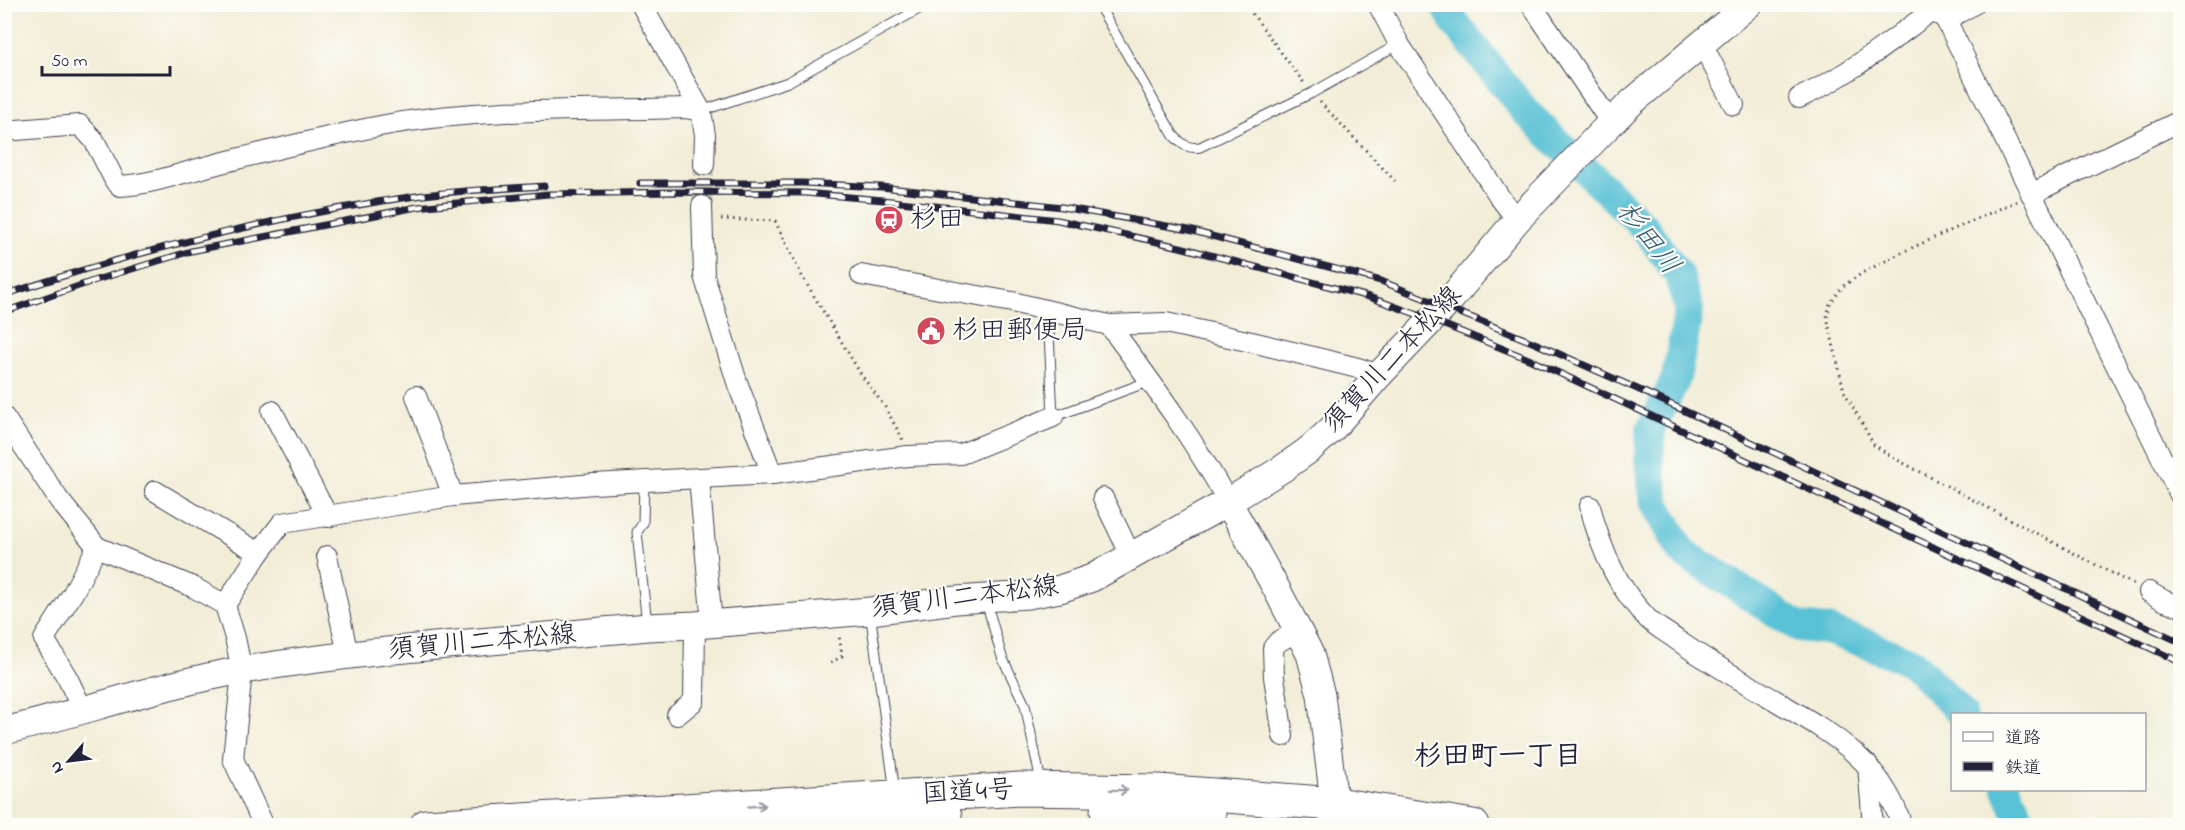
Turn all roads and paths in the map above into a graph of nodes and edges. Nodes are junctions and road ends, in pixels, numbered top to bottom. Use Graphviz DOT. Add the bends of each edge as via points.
graph roads {
  1 [pos="641,4"];
  2 [pos="928,4"];
  3 [pos="1098,4"];
  4 [pos="1378,4"];
  5 [pos="1531,4"];
  6 [pos="1749,4"];
  7 [pos="1974,4"];
  8 [pos="1946,20"];
  9 [pos="1400,44"];
  10 [pos="1702,44"];
  11 [pos="1799,98"];
  12 [pos="1734,105"];
  13 [pos="701,111"];
  14 [pos="2181,121"];
  15 [pos="1607,127"];
  16 [pos="4,131"];
  17 [pos="704,165"];
  18 [pos="2031,194"];
  19 [pos="702,212"];
  20 [pos="1521,216"];
  21 [pos="861,274"];
  22 [pos="1048,310"];
  23 [pos="1109,325"];
  24 [pos="1378,375"];
  25 [pos="1150,381"];
  26 [pos="416,396"];
  27 [pos="272,411"];
  28 [pos="1053,417"];
  29 [pos="8,430"];
  30 [pos="908,456"];
  31 [pos="772,474"];
  32 [pos="699,478"];
  33 [pos="644,482"];
  34 [pos="155,491"];
  35 [pos="2181,495"];
  36 [pos="453,496"];
  37 [pos="1103,498"];
  38 [pos="1228,502"];
  39 [pos="1590,506"];
  40 [pos="328,517"];
  41 [pos="97,547"];
  42 [pos="259,553"];
  43 [pos="327,556"];
  44 [pos="1131,556"];
  45 [pos="2149,592"];
  46 [pos="986,599"];
  47 [pos="225,606"];
  48 [pos="2181,606"];
  49 [pos="870,611"];
  50 [pos="836,614"];
  51 [pos="703,625"];
  52 [pos="647,627"];
  53 [pos="1298,631"];
  54 [pos="348,656"];
  55 [pos="831,663"];
  56 [pos="242,671"];
  57 [pos="83,711"];
  58 [pos="677,715"];
  59 [pos="4,731"];
  60 [pos="1283,736"];
  61 [pos="1868,765"];
  62 [pos="1043,789"];
  63 [pos="896,797"];
  64 [pos="1334,818"];
  65 [pos="1139,819"];
  66 [pos="264,825"];
  67 [pos="426,825"];
  68 [pos="828,825"];
  69 [pos="1473,825"];
  70 [pos="1873,825"];
  71 [pos="1902,825"];
  1 -- 13 [label="street"];
  2 -- 13 [label="lane" via="788,82"];
  3 -- 9 [label="lane" via="1174,136 1183,146 1192,148 1312,93"];
  4 -- 9 [label="street"];
  5 -- 15 [label="street"];
  6 -- 10 [label="main road, 須賀川二本松線"];
  7 -- 8 [label="street"];
  8 -- 11 [label="street" via="1934,13 1926,15 1836,80"];
  8 -- 18 [label="street"];
  9 -- 20 [label="street" via="1501,199"];
  10 -- 12 [label="street"];
  10 -- 15 [label="main road, 須賀川二本松線"];
  13 -- 16 [label="street" via="686,108 534,112 390,124 269,150 146,184 120,186 94,140 80,125"];
  13 -- 17 [label="street"];
  14 -- 18 [label="street"];
  15 -- 20 [label="main road, 須賀川二本松線"];
  18 -- 35 [label="street"];
  18 -- 45 [label="path" via="1907,250 1843,286 1830,304 1827,317 1844,391 1874,445"];
  19 -- 30 [label="path" via="775,221 802,276 902,435"];
  19 -- 31 [label="street" via="704,276 737,382"];
  20 -- 24 [label="main road, 須賀川二本松線"];
  21 -- 22 [label="street"];
  22 -- 23 [label="street"];
  22 -- 28 [label="lane"];
  23 -- 24 [label="street" via="1166,323"];
  23 -- 25 [label="street"];
  24 -- 38 [label="main road, 須賀川二本松線" via="1349,411 1310,449"];
  25 -- 28 [label="lane"];
  25 -- 38 [label="street"];
  26 -- 36 [label="street"];
  27 -- 40 [label="street"];
  28 -- 30 [label="street" via="961,454"];
  29 -- 41 [label="street"];
  30 -- 31 [label="street"];
  31 -- 32 [label="street"];
  32 -- 33 [label="street"];
  32 -- 51 [label="street"];
  33 -- 36 [label="street"];
  33 -- 52 [label="lane" via="643,523 637,532"];
  34 -- 42 [label="street"];
  36 -- 40 [label="street"];
  37 -- 44 [label="street"];
  38 -- 44 [label="main road, 須賀川二本松線"];
  38 -- 53 [label="main road"];
  39 -- 61 [label="street" via="1606,557 1623,588 1648,620 1692,651 1833,734"];
  40 -- 42 [label="street" via="282,523"];
  41 -- 47 [label="street" via="193,586"];
  41 -- 57 [label="street" via="44,639"];
  42 -- 47 [label="street"];
  43 -- 54 [label="street"];
  44 -- 46 [label="main road, 須賀川二本松線" via="1092,578 1060,589"];
  45 -- 48 [label="street"];
  46 -- 49 [label="main road, 須賀川二本松線"];
  46 -- 62 [label="lane" via="1002,657 1024,705"];
  47 -- 56 [label="street"];
  49 -- 50 [label="main road, 須賀川二本松線"];
  49 -- 63 [label="lane"];
  50 -- 51 [label="main road, 須賀川二本松線"];
  50 -- 55 [label="path" via="842,656"];
  51 -- 52 [label="main road, 須賀川二本松線"];
  51 -- 58 [label="street" via="694,701"];
  52 -- 54 [label="main road, 須賀川二本松線"];
  53 -- 60 [label="street" via="1273,648"];
  53 -- 64 [label="main road" via="1310,654 1321,695"];
  54 -- 56 [label="main road, 須賀川二本松線"];
  56 -- 57 [label="main road, 須賀川二本松線" via="188,681"];
  56 -- 66 [label="street" via="233,759"];
  57 -- 59 [label="main road, 須賀川二本松線"];
  61 -- 70 [label="street"];
  61 -- 71 [label="street"];
  62 -- 63 [label="highway, 国道4号"];
  62 -- 64 [label="highway, 国道4号, one-way" via="1158,791"];
  67 -- 63 [label="highway, 国道4号, one-way"];
  64 -- 65 [label="highway, 国道4号"];
  64 -- 69 [label="highway, 国道4号"];
  65 -- 68 [label="highway, 国道4号" via="1049,808"];
}
